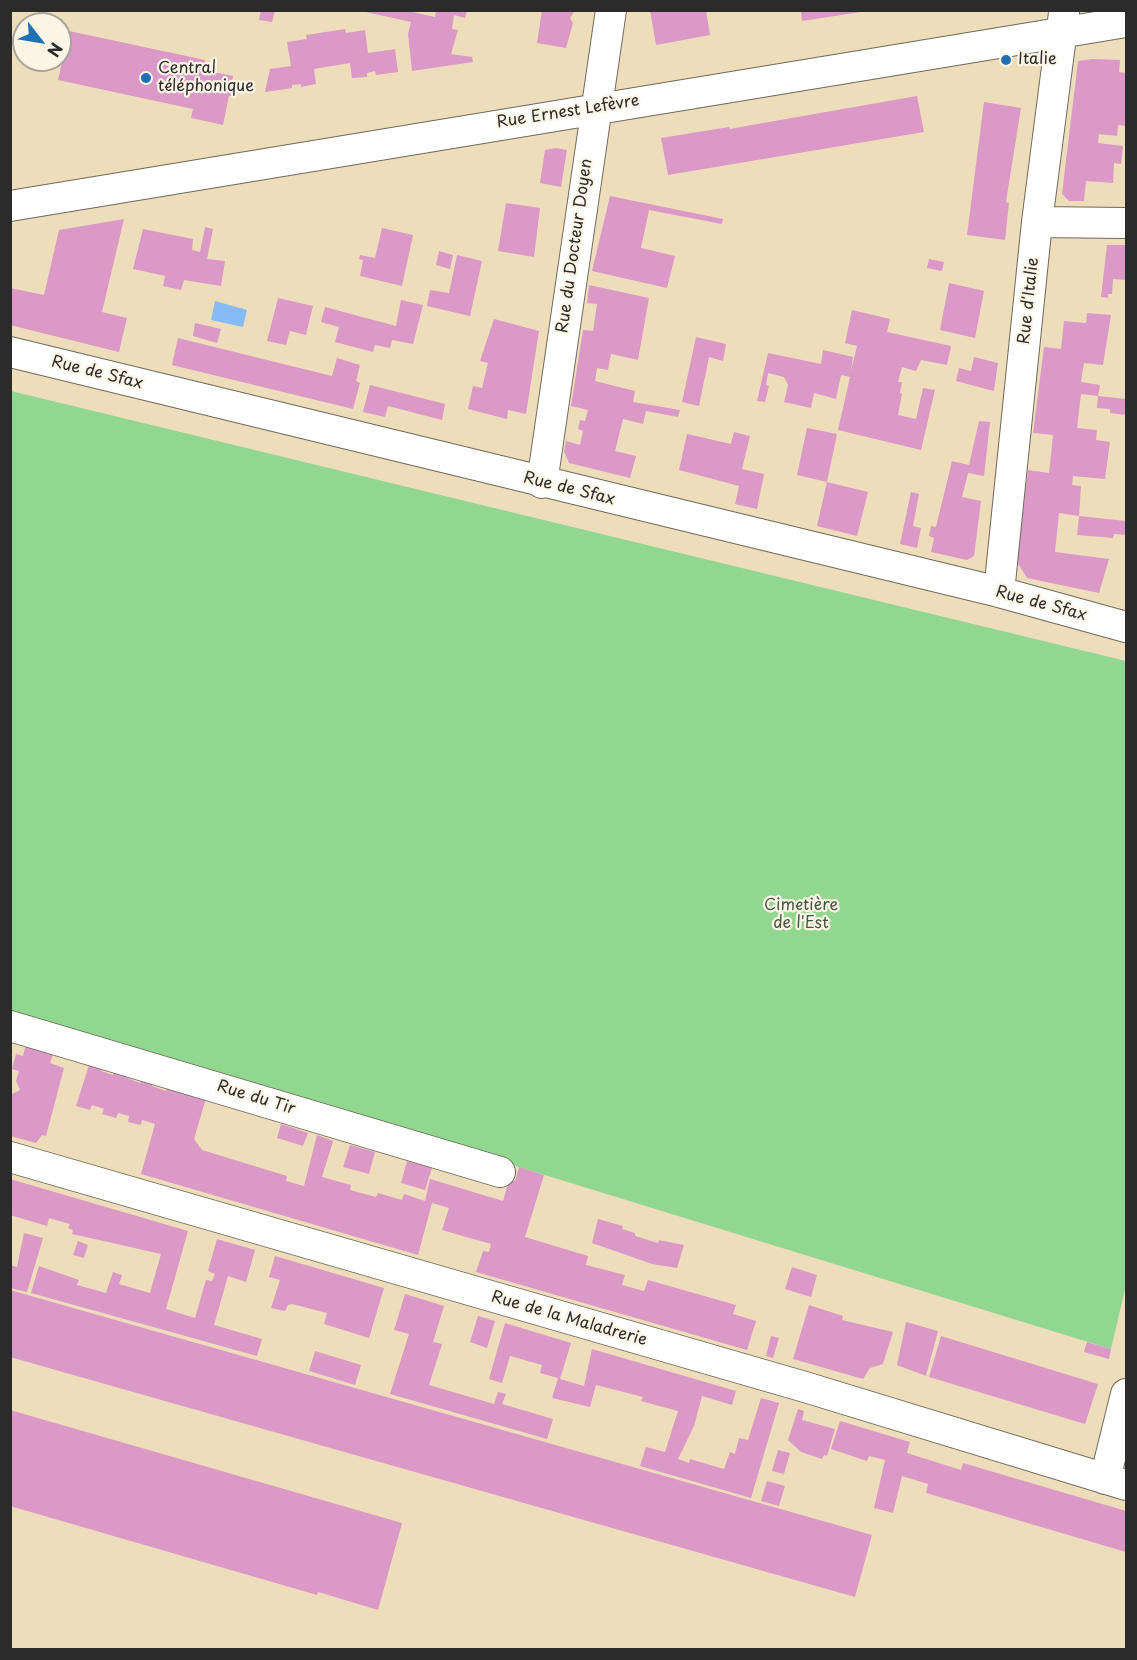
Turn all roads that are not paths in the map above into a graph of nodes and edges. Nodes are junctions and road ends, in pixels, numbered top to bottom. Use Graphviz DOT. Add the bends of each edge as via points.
graph roads {
  1 [pos="611,10"];
  2 [pos="1062,21"];
  3 [pos="1126,22"];
  4 [pos="595,108"];
  5 [pos="10,206"];
  6 [pos="1037,222"];
  7 [pos="1126,223"];
  8 [pos="10,352"];
  9 [pos="542,483"];
  10 [pos="999,592"];
  11 [pos="1126,627"];
  12 [pos="10,1026"];
  13 [pos="10,1157"];
  14 [pos="501,1172"];
  15 [pos="1126,1394"];
  16 [pos="1116,1482"];
  1 -- 4 [label="street, Rue du Docteur Doyen"];
  2 -- 3 [label="street, Rue Ernest Lefèvre"];
  2 -- 4 [label="street, Rue Ernest Lefèvre"];
  2 -- 6 [label="street, Rue d'Italie"];
  4 -- 5 [label="street, Rue Ernest Lefèvre"];
  4 -- 9 [label="street, Rue du Docteur Doyen"];
  6 -- 7 [label="street"];
  6 -- 10 [label="street, Rue d'Italie"];
  8 -- 9 [label="street, Rue de Sfax"];
  9 -- 10 [label="street, Rue de Sfax"];
  10 -- 11 [label="street, Rue de Sfax"];
  12 -- 14 [label="street, Rue du Tir"];
  13 -- 16 [label="street, Rue de la Maladrerie" via="805,1387"];
  15 -- 16 [label="street"];
}
